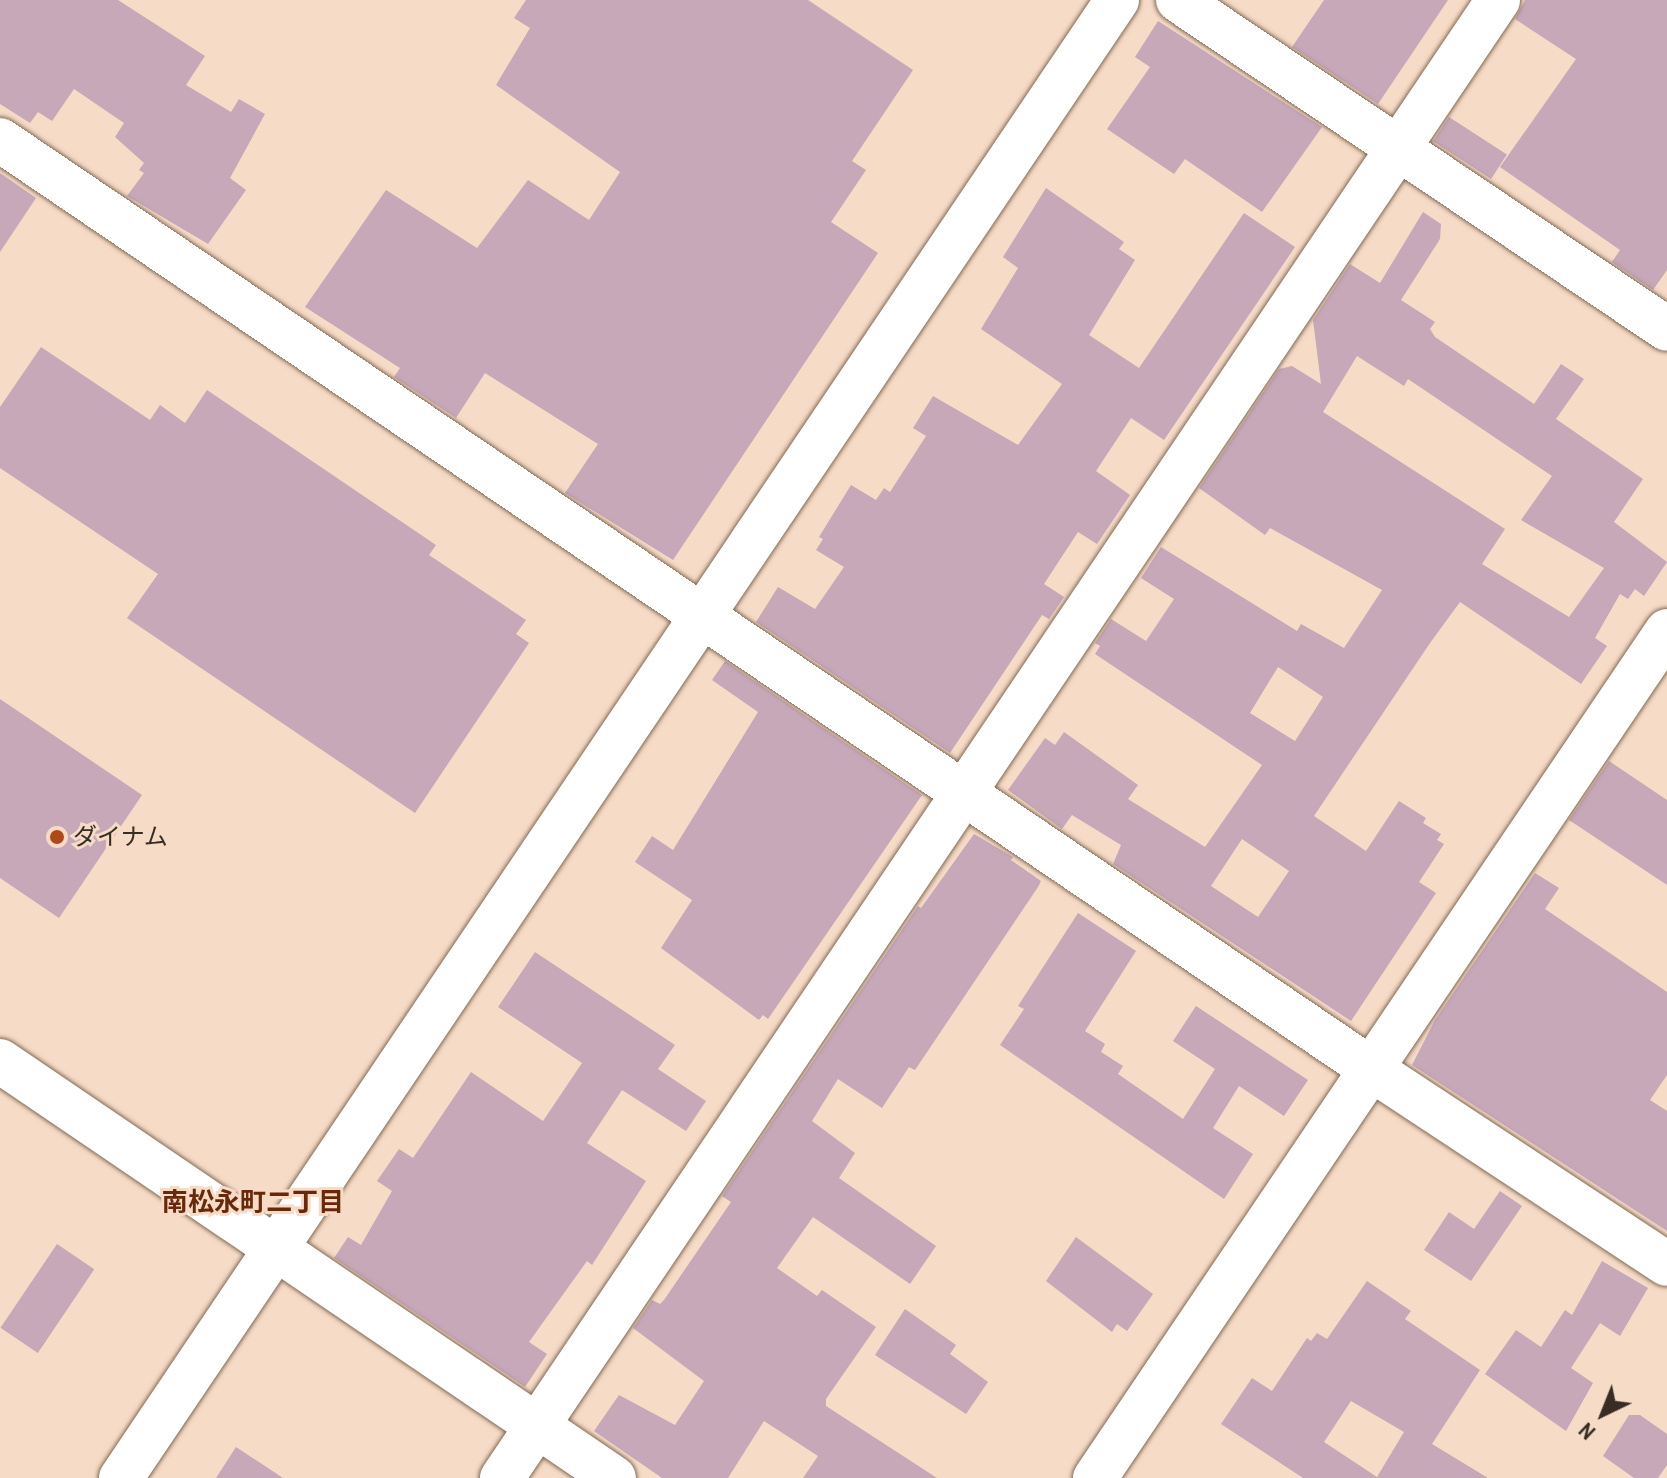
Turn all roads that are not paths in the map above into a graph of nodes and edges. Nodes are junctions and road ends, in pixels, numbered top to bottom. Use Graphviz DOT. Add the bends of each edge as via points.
graph roads {
  1 [pos="1117,0"];
  2 [pos="1178,0"];
  3 [pos="1498,0"];
  4 [pos="0,140"];
  5 [pos="1399,147"];
  6 [pos="1667,329"];
  7 [pos="701,616"];
  8 [pos="1667,631"];
  9 [pos="963,793"];
  10 [pos="0,1061"];
  11 [pos="1371,1069"];
  12 [pos="278,1249"];
  13 [pos="1667,1264"];
  14 [pos="537,1426"];
  15 [pos="121,1478"];
  16 [pos="502,1478"];
  17 [pos="614,1478"];
  18 [pos="1095,1478"];
  1 -- 7 [label="street"];
  2 -- 5 [label="street"];
  3 -- 5 [label="street"];
  4 -- 7 [label="street"];
  5 -- 6 [label="street"];
  5 -- 9 [label="street"];
  7 -- 9 [label="street"];
  7 -- 12 [label="street"];
  8 -- 11 [label="street"];
  9 -- 11 [label="street"];
  9 -- 14 [label="street"];
  10 -- 12 [label="street"];
  11 -- 13 [label="street"];
  11 -- 18 [label="street"];
  12 -- 14 [label="street"];
  12 -- 15 [label="street"];
  14 -- 16 [label="street"];
  14 -- 17 [label="street"];
}
